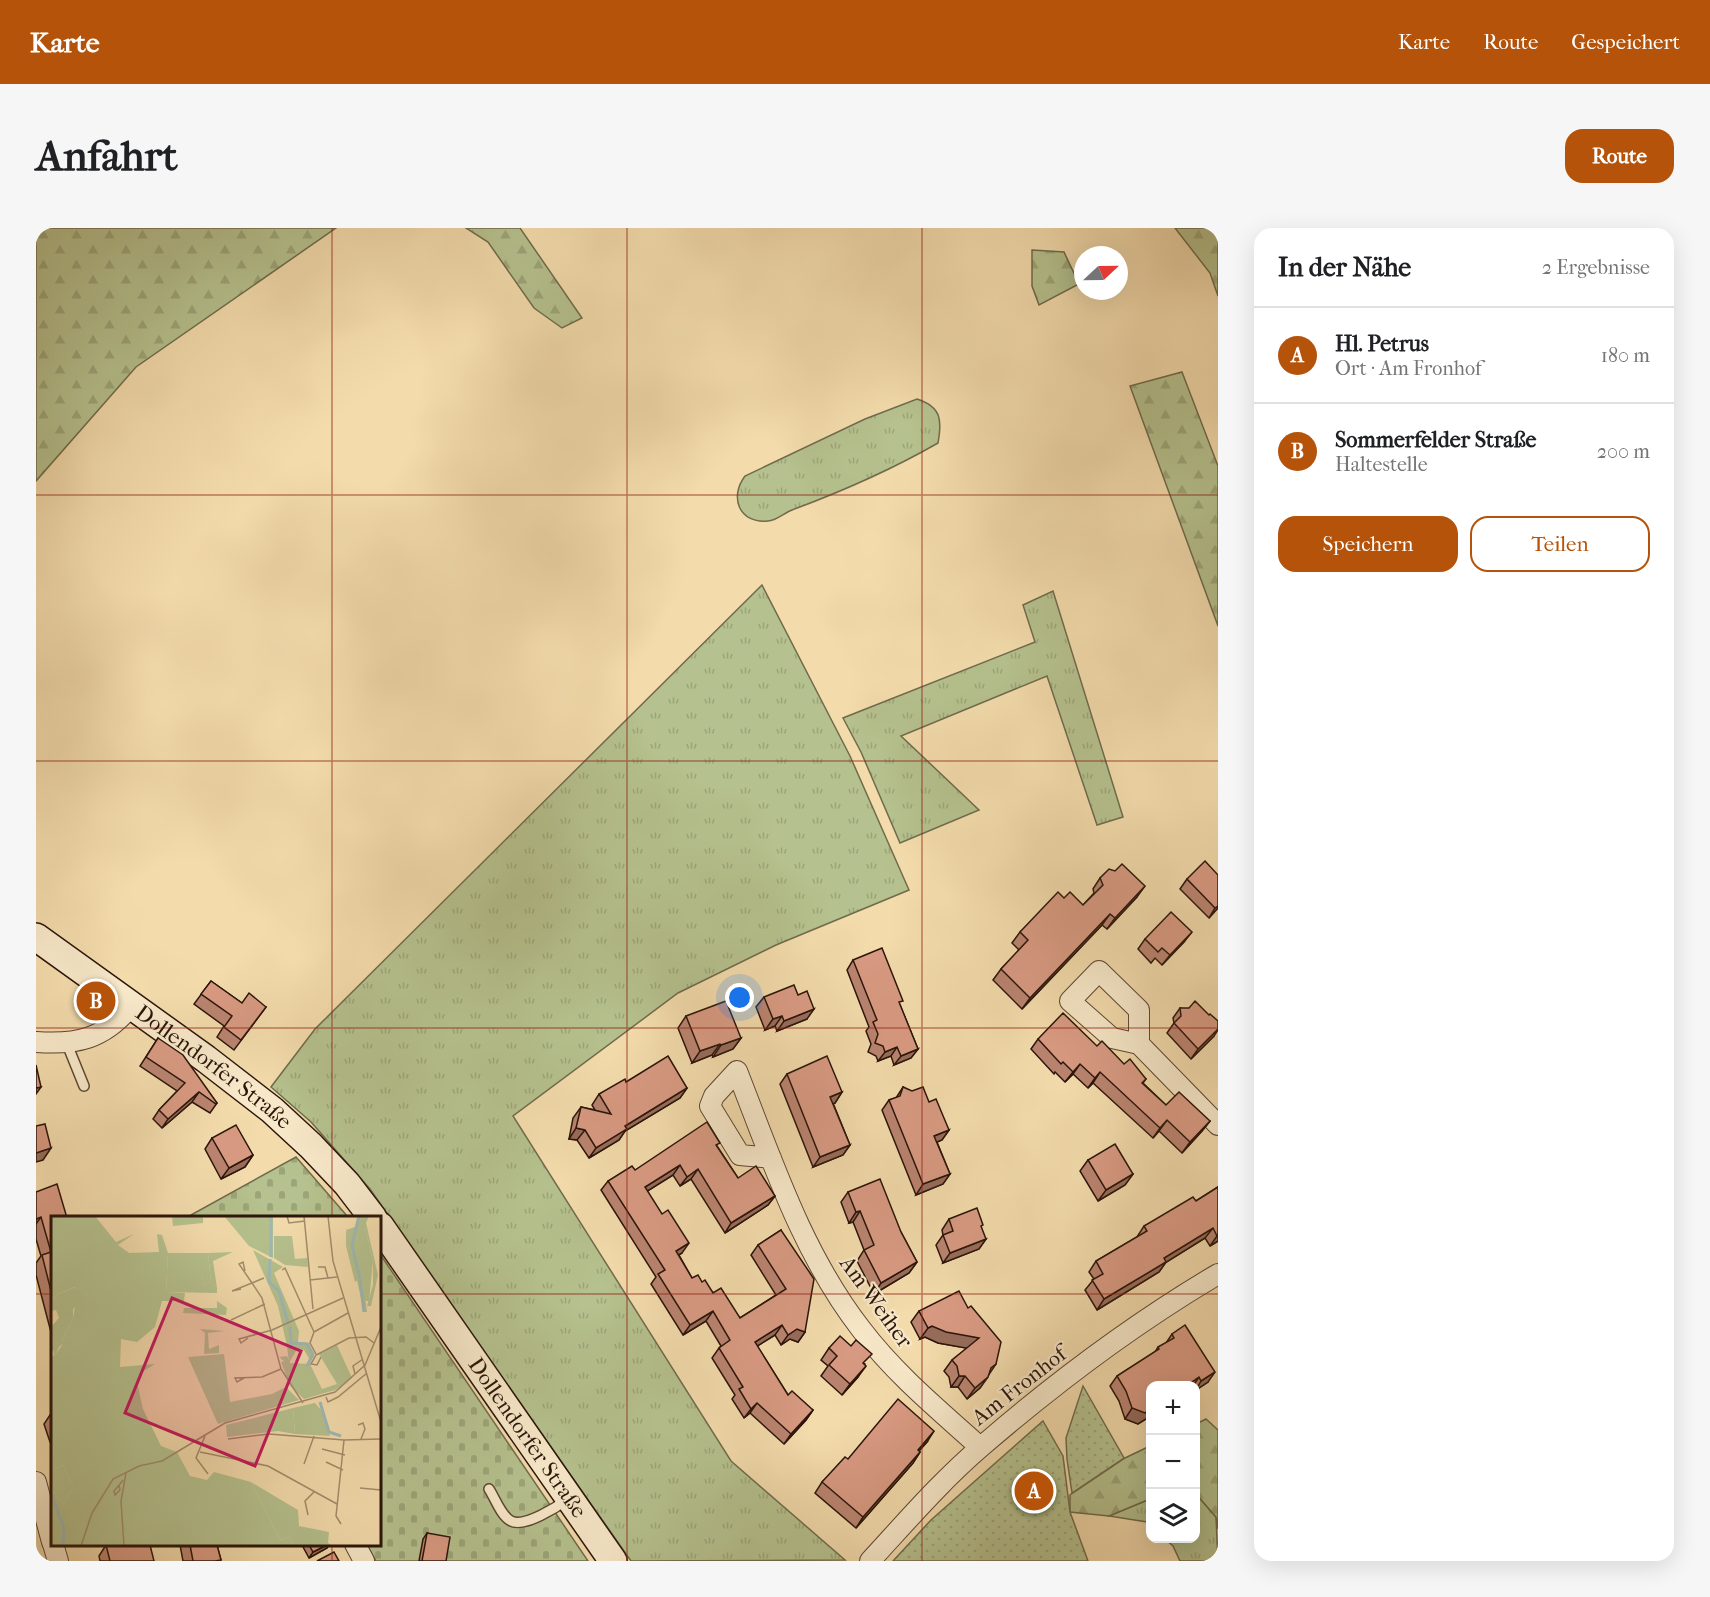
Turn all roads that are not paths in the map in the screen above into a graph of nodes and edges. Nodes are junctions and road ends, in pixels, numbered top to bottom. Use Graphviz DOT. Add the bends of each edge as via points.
graph roads {
  1 [pos="36,937"];
  2 [pos="131,1006"];
  3 [pos="36,1042"];
  4 [pos="67,1044"];
  5 [pos="1139,1044"];
  6 [pos="84,1086"];
  7 [pos="1218,1125"];
  8 [pos="771,1158"];
  9 [pos="371,1216"];
  10 [pos="381,1227"];
  11 [pos="1218,1274"];
  12 [pos="980,1447"];
  13 [pos="36,1482"];
  14 [pos="489,1489"];
  15 [pos="569,1499"];
  16 [pos="51,1536"];
  17 [pos="54,1546"];
  18 [pos="356,1546"];
  19 [pos="58,1561"];
  20 [pos="364,1561"];
  21 [pos="613,1561"];
  22 [pos="870,1561"];
  1 -- 2 [label="main road, Dollendorfer Straße"];
  2 -- 4 [label="street" via="109,1028 92,1038"];
  2 -- 9 [label="main road, Dollendorfer Straße" via="272,1110 311,1146"];
  3 -- 4 [label="street"];
  4 -- 6 [label="lane"];
  5 -- 7 [label="street"];
  8 -- 12 [label="street, Am Weiher" via="811,1251 860,1329 894,1368"];
  10 -- 15 [label="main road, Dollendorfer Straße"];
  11 -- 12 [label="street, Am Fronhof" via="1172,1301"];
  12 -- 22 [label="street, Am Fronhof"];
  13 -- 16 [label="street"];
  14 -- 15 [label="lane" via="512,1522 551,1511"];
  15 -- 21 [label="main road, Dollendorfer Straße"];
  17 -- 19 [label="street"];
  18 -- 20 [label="street"];
}
